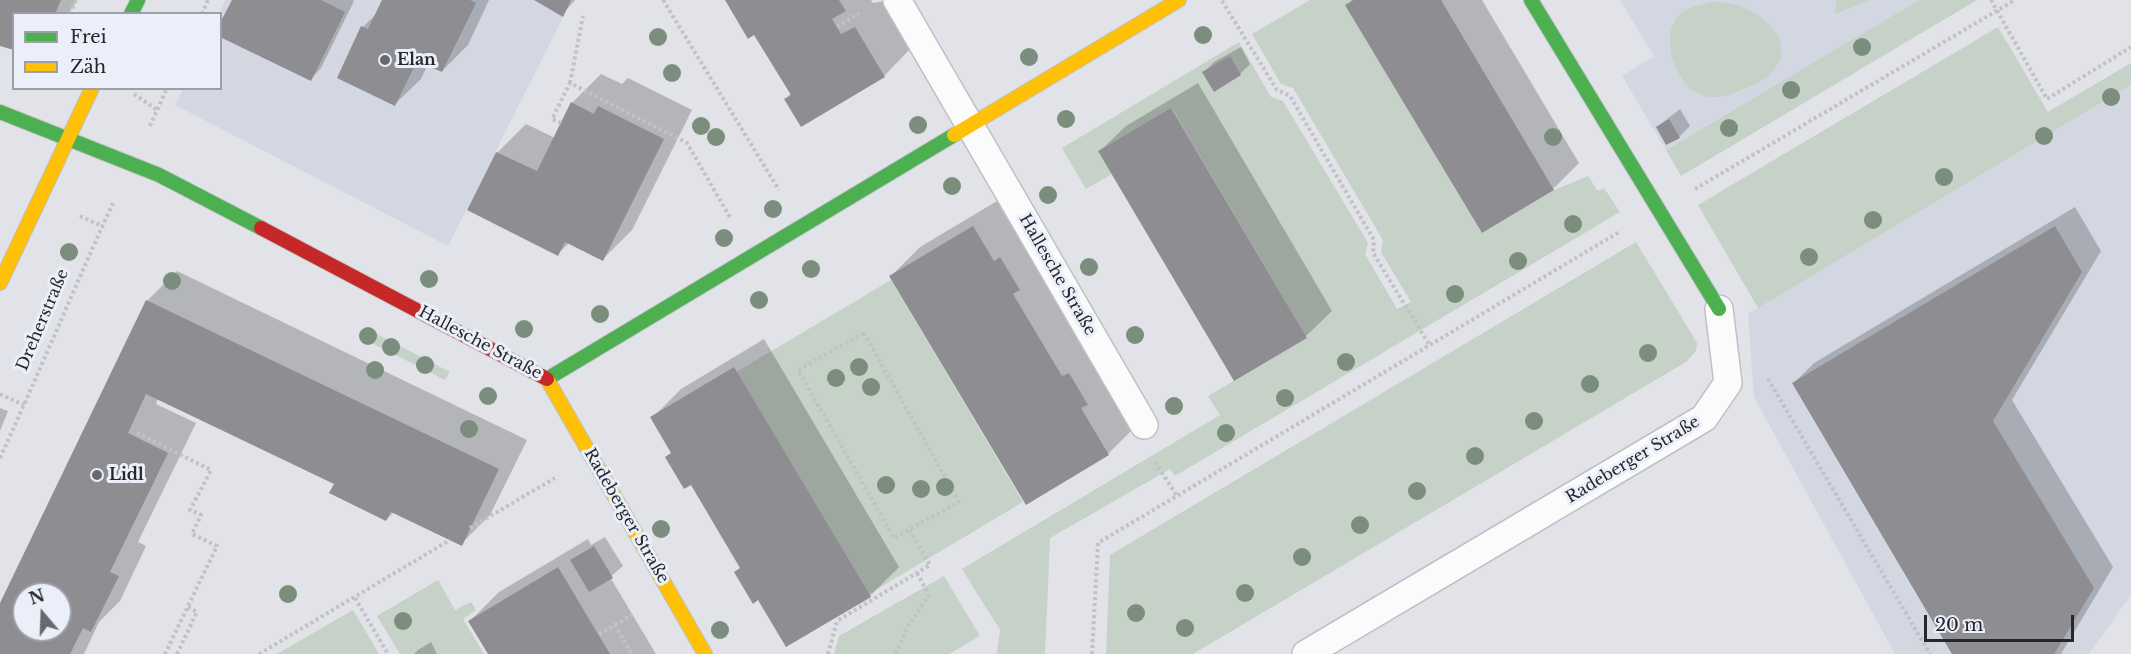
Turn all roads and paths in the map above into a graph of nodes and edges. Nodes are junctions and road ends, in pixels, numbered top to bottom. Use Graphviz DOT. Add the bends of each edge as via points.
graph roads {
  1 [pos="663,0"];
  2 [pos="897,0"];
  3 [pos="1179,0"];
  4 [pos="1222,0"];
  5 [pos="1531,0"];
  6 [pos="1991,0"];
  7 [pos="2015,0"];
  8 [pos="1997,10"];
  9 [pos="583,16"];
  10 [pos="2131,47"];
  11 [pos="570,83"];
  12 [pos="91,90"];
  13 [pos="166,90"];
  14 [pos="135,94"];
  15 [pos="157,110"];
  16 [pos="0,112"];
  17 [pos="561,123"];
  18 [pos="971,125"];
  19 [pos="148,130"];
  20 [pos="67,139"];
  21 [pos="117,195"];
  22 [pos="1659,210"];
  23 [pos="75,214"];
  24 [pos="102,226"];
  25 [pos="802,227"];
  26 [pos="752,256"];
  27 [pos="0,283"];
  28 [pos="1719,309"];
  29 [pos="1430,346"];
  30 [pos="1766,375"];
  31 [pos="547,379"];
  32 [pos="0,394"];
  33 [pos="24,405"];
  34 [pos="1144,425"];
  35 [pos="137,433"];
  36 [pos="592,457"];
  37 [pos="0,458"];
  38 [pos="470,528"];
  39 [pos="909,529"];
  40 [pos="450,540"];
  41 [pos="917,573"];
  42 [pos="355,597"];
  43 [pos="188,608"];
  44 [pos="629,617"];
  45 [pos="615,625"];
  46 [pos="599,634"];
  47 [pos="165,654"];
  48 [pos="177,654"];
  49 [pos="259,654"];
  50 [pos="388,654"];
  51 [pos="632,654"];
  52 [pos="705,654"];
  53 [pos="828,654"];
  54 [pos="896,654"];
  55 [pos="1092,654"];
  56 [pos="1306,654"];
  57 [pos="1930,654"];
  1 -- 25 [label="path"];
  2 -- 18 [label="lane, Hallesche Straße"];
  3 -- 18 [label="street, Hallesche Straße"];
  4 -- 29 [label="path" via="1277,90 1290,96 1374,240 1373,253"];
  5 -- 22 [label="street, Radeberger Straße"];
  6 -- 8 [label="path"];
  7 -- 8 [label="path"];
  8 -- 10 [label="path" via="2047,99"];
  8 -- 22 [label="path"];
  9 -- 11 [label="path"];
  11 -- 17 [label="path" via="552,119"];
  11 -- 26 [label="path" via="687,142"];
  12 -- 20 [label="street"];
  13 -- 15 [label="path"];
  14 -- 15 [label="path"];
  15 -- 19 [label="path"];
  16 -- 20 [label="street, Hallesche Straße"];
  18 -- 25 [label="street, Hallesche Straße"];
  18 -- 34 [label="lane, Hallesche Straße"];
  20 -- 27 [label="street"];
  20 -- 31 [label="street, Hallesche Straße" via="159,175"];
  21 -- 24 [label="path, Dreherstraße"];
  22 -- 28 [label="street, Radeberger Straße"];
  22 -- 29 [label="path"];
  23 -- 24 [label="path"];
  24 -- 33 [label="path, Dreherstraße"];
  25 -- 26 [label="street, Hallesche Straße"];
  26 -- 31 [label="street, Hallesche Straße"];
  28 -- 56 [label="lane, Radeberger Straße" via="1728,383 1704,418"];
  29 -- 55 [label="path" via="1098,543"];
  30 -- 57 [label="path"];
  31 -- 36 [label="street, Radeberger Straße"];
  32 -- 33 [label="path"];
  33 -- 37 [label="path, Dreherstraße"];
  35 -- 43 [label="path" via="211,470 190,510 201,515 192,534 218,546"];
  36 -- 38 [label="path"];
  36 -- 52 [label="street, Radeberger Straße"];
  39 -- 39 [label="path" via="959,502 864,333 798,370 894,538"];
  39 -- 41 [label="path" via="930,565"];
  40 -- 42 [label="path"];
  41 -- 53 [label="path" via="837,621"];
  41 -- 54 [label="path" via="929,595 906,629"];
  42 -- 49 [label="path"];
  42 -- 50 [label="path"];
  43 -- 47 [label="path"];
  43 -- 48 [label="path" via="196,612"];
  44 -- 45 [label="path"];
  45 -- 46 [label="path"];
  45 -- 51 [label="path"];
}
